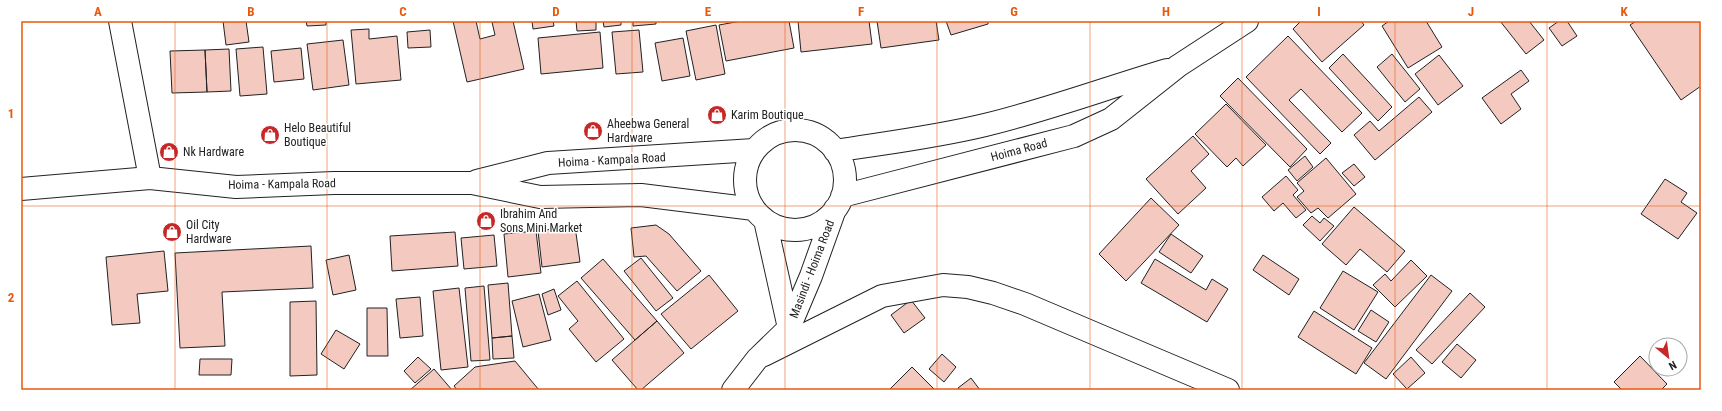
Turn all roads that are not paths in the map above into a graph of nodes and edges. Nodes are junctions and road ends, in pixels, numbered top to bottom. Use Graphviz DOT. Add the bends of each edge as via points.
graph roads {
  1 [pos="120,21"];
  2 [pos="1247,21"];
  3 [pos="1178,66"];
  4 [pos="754,150"];
  5 [pos="836,150"];
  6 [pos="150,178"];
  7 [pos="472,182"];
  8 [pos="21,189"];
  9 [pos="838,202"];
  10 [pos="759,214"];
  11 [pos="789,328"];
  12 [pos="757,358"];
  13 [pos="734,390"];
  14 [pos="1228,390"];
  1 -- 6 [label="main road"];
  2 -- 3 [label="main road, Hoima Road"];
  3 -- 5 [label="main road, Hoima Road" via="1054,106 983,125 913,139"];
  3 -- 9 [label="main road, Hoima Road" via="1111,119 1074,136"];
  4 -- 5 [label="main road" via="766,139 795,130 810,132"];
  4 -- 7 [label="main road, Hoima - Kampala Road" via="548,163"];
  4 -- 10 [label="main road" via="747,164 745,180 747,195"];
  5 -- 9 [label="main road" via="845,180"];
  6 -- 7 [label="main road, Hoima - Kampala Road" via="236,187"];
  6 -- 8 [label="main road, Hoima - Kampala Road"];
  7 -- 10 [label="main road, Hoima - Kampala Road" via="540,197 641,196"];
  9 -- 10 [label="main road" via="823,221 810,228 794,230 778,227"];
  9 -- 11 [label="main road, Masindi - Hoima Road"];
  10 -- 11 [label="main road, Masindi - Hoima Road"];
  11 -- 12 [label="main road, Masindi - Hoima Road"];
  12 -- 13 [label="main road, Masindi - Hoima Road"];
  12 -- 14 [label="main road" via="882,296 943,285 968,287 1025,304"];
}
